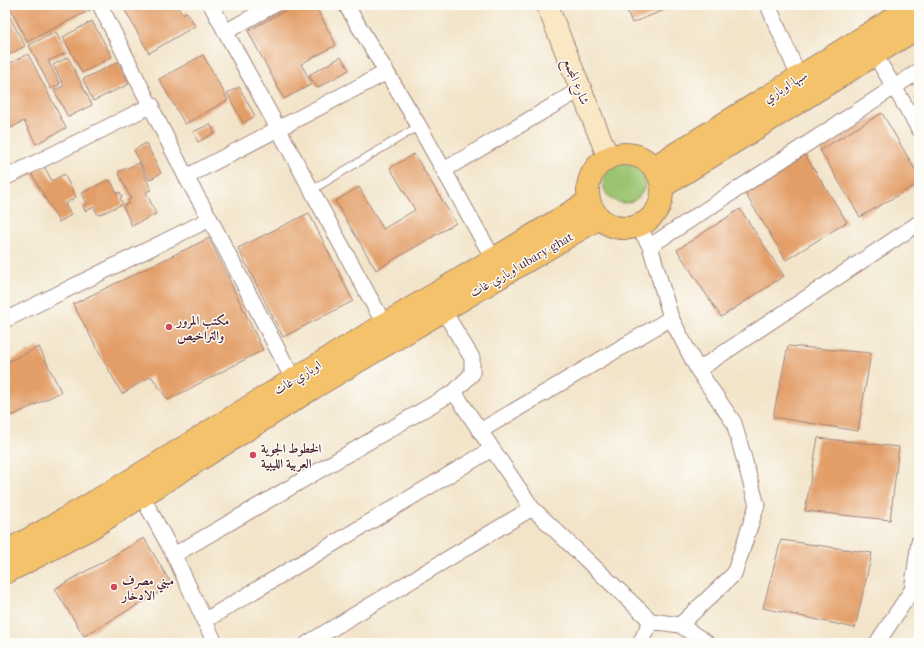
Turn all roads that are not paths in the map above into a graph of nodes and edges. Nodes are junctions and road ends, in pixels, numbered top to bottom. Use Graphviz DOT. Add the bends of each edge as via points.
graph roads {
  1 [pos="100,5"];
  2 [pos="211,5"];
  3 [pos="274,5"];
  4 [pos="346,5"];
  5 [pos="547,5"];
  6 [pos="768,5"];
  7 [pos="915,5"];
  8 [pos="919,27"];
  9 [pos="225,32"];
  10 [pos="875,55"];
  11 [pos="919,71"];
  12 [pos="385,73"];
  13 [pos="799,77"];
  14 [pos="893,86"];
  15 [pos="581,89"];
  16 [pos="152,105"];
  17 [pos="419,126"];
  18 [pos="919,129"];
  19 [pos="278,130"];
  20 [pos="608,157"];
  21 [pos="444,170"];
  22 [pos="186,177"];
  23 [pos="658,177"];
  24 [pos="5,178"];
  25 [pos="312,190"];
  26 [pos="594,210"];
  27 [pos="210,219"];
  28 [pos="919,223"];
  29 [pos="638,226"];
  30 [pos="650,246"];
  31 [pos="494,260"];
  32 [pos="443,310"];
  33 [pos="671,318"];
  34 [pos="5,320"];
  35 [pos="388,332"];
  36 [pos="698,370"];
  37 [pos="293,379"];
  38 [pos="454,392"];
  39 [pos="480,431"];
  40 [pos="492,449"];
  41 [pos="137,488"];
  42 [pos="532,508"];
  43 [pos="919,542"];
  44 [pos="5,552"];
  45 [pos="174,556"];
  46 [pos="5,573"];
  47 [pos="204,621"];
  48 [pos="651,621"];
  49 [pos="680,625"];
  50 [pos="215,643"];
  51 [pos="308,643"];
  52 [pos="640,643"];
  53 [pos="707,643"];
  54 [pos="877,643"];
  1 -- 16 [label="street"];
  2 -- 9 [label="street"];
  3 -- 9 [label="street"];
  4 -- 12 [label="street"];
  5 -- 15 [label="street, شارع المجمع"];
  6 -- 13 [label="street"];
  7 -- 13 [label="highway, سبها-اوباري"];
  8 -- 10 [label="highway, سبها-اوباري"];
  9 -- 19 [label="street"];
  10 -- 14 [label="street"];
  10 -- 23 [label="highway, سبها-اوباري"];
  11 -- 14 [label="street"];
  12 -- 17 [label="street"];
  12 -- 19 [label="street"];
  13 -- 23 [label="highway, سبها-اوباري"];
  14 -- 18 [label="street"];
  14 -- 30 [label="street"];
  15 -- 20 [label="street, شارع المجمع"];
  15 -- 21 [label="street"];
  16 -- 22 [label="street"];
  16 -- 24 [label="street"];
  17 -- 21 [label="street"];
  17 -- 25 [label="lane"];
  19 -- 22 [label="street"];
  19 -- 25 [label="street"];
  20 -- 23 [label="highway" via="620,153 633,154 645,159"];
  20 -- 26 [label="highway" via="597,165 590,176 587,188"];
  21 -- 31 [label="street"];
  22 -- 27 [label="street"];
  23 -- 29 [label="highway" via="661,199 657,210"];
  25 -- 35 [label="street"];
  26 -- 29 [label="highway" via="618,227"];
  26 -- 31 [label="highway, اوباري-غات"];
  26 -- 32 [label="highway, اوباري-غات ubary-ghat"];
  27 -- 34 [label="street"];
  27 -- 37 [label="street"];
  28 -- 36 [label="street"];
  29 -- 30 [label="street"];
  30 -- 33 [label="street"];
  31 -- 35 [label="highway, اوباري-غات"];
  32 -- 35 [label="highway, اوباري-غات"];
  32 -- 38 [label="street" via="472,358 472,374"];
  33 -- 36 [label="street"];
  33 -- 39 [label="street"];
  35 -- 37 [label="highway, اوباري-غات"];
  35 -- 41 [label="highway, اوباري-غات"];
  36 -- 49 [label="street" via="734,423 757,505 734,574"];
  37 -- 41 [label="highway, اوباري-غات"];
  38 -- 39 [label="street"];
  38 -- 45 [label="street"];
  39 -- 40 [label="street"];
  40 -- 42 [label="street"];
  40 -- 47 [label="street"];
  41 -- 44 [label="highway, اوباري-غات" via="81,511"];
  41 -- 45 [label="street"];
  41 -- 46 [label="highway, اوباري-غات" via="91,528"];
  42 -- 48 [label="street"];
  42 -- 51 [label="street"];
  43 -- 54 [label="street" via="912,590"];
  45 -- 47 [label="street"];
  47 -- 50 [label="street"];
  48 -- 49 [label="street"];
  48 -- 52 [label="street"];
  49 -- 53 [label="street"];
}
